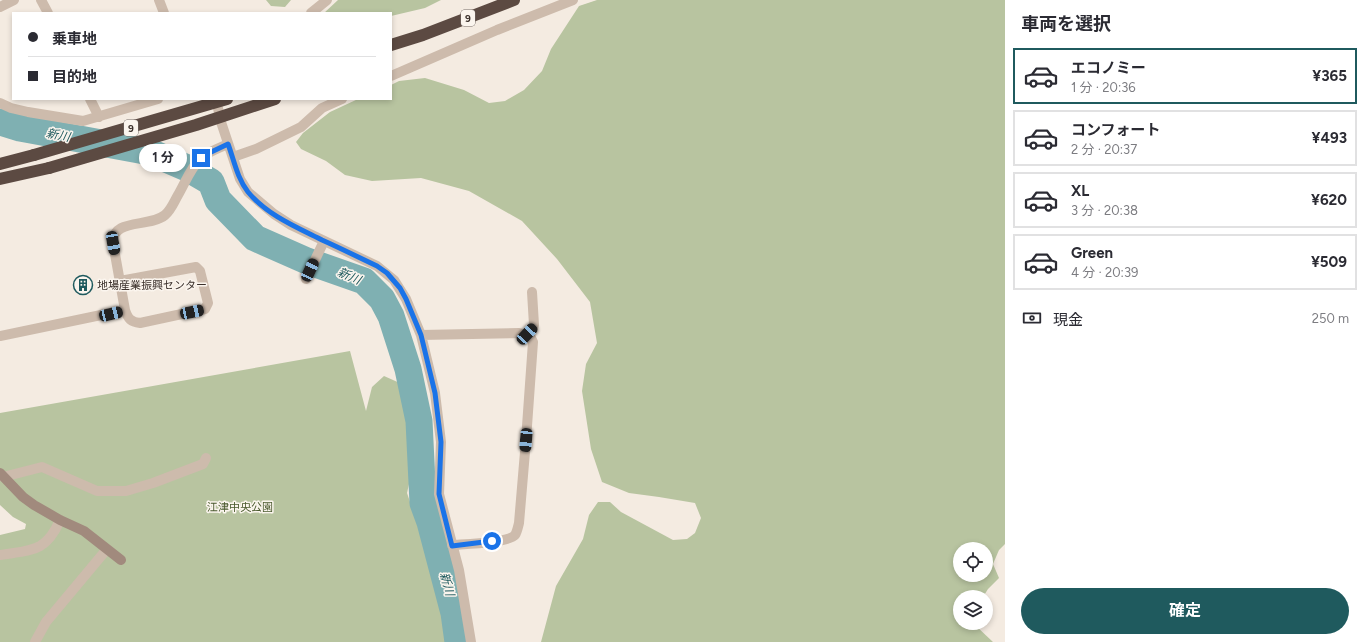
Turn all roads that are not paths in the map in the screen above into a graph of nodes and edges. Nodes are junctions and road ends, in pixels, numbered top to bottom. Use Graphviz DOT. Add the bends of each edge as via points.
graph roads {
  1 [pos="14,0"];
  2 [pos="41,0"];
  3 [pos="159,0"];
  4 [pos="327,0"];
  5 [pos="514,0"];
  6 [pos="573,0"];
  7 [pos="0,7"];
  8 [pos="47,12"];
  9 [pos="164,12"];
  10 [pos="312,12"];
  11 [pos="423,35"];
  12 [pos="392,46"];
  13 [pos="392,53"];
  14 [pos="392,76"];
  15 [pos="90,100"];
  16 [pos="155,100"];
  17 [pos="216,100"];
  18 [pos="224,100"];
  19 [pos="272,100"];
  20 [pos="340,100"];
  21 [pos="0,103"];
  22 [pos="99,117"];
  23 [pos="228,144"];
  24 [pos="233,157"];
  25 [pos="0,164"];
  26 [pos="0,179"];
  27 [pos="324,241"];
  28 [pos="308,275"];
  29 [pos="120,281"];
  30 [pos="532,292"];
  31 [pos="125,310"];
  32 [pos="527,334"];
  33 [pos="421,335"];
  34 [pos="0,336"];
  35 [pos="206,458"];
  36 [pos="1,475"];
  37 [pos="60,520"];
  38 [pos="452,546"];
  39 [pos="107,549"];
  40 [pos="0,555"];
  41 [pos="121,560"];
  42 [pos="35,642"];
  43 [pos="471,642"];
  1 -- 7 [label="street"];
  2 -- 8 [label="street"];
  3 -- 9 [label="street"];
  4 -- 10 [label="street"];
  5 -- 11 [label="highway, 9"];
  6 -- 14 [label="street"];
  11 -- 12 [label="highway, 9"];
  11 -- 13 [label="highway"];
  15 -- 22 [label="street"];
  16 -- 22 [label="street"];
  17 -- 23 [label="street"];
  18 -- 25 [label="highway, 9, bridge"];
  19 -- 26 [label="highway, bridge" via="50,168"];
  20 -- 24 [label="street" via="322,108 301,127"];
  21 -- 22 [label="street" via="11,108 84,121"];
  23 -- 24 [label="street"];
  23 -- 29 [label="street" via="207,154 196,163 166,214 151,222 123,227 114,232 113,243"];
  24 -- 27 [label="street" via="240,179 248,192 291,225"];
  27 -- 28 [label="street"];
  27 -- 33 [label="street" via="377,266 394,280 406,299"];
  29 -- 31 [label="street"];
  29 -- 31 [label="street" via="196,267 200,271 208,303 205,309 140,322 129,319"];
  30 -- 32 [label="street" via="534,325"];
  31 -- 34 [label="street"];
  32 -- 33 [label="street"];
  32 -- 38 [label="street" via="533,344 517,531 505,540"];
  33 -- 38 [label="street" via="435,393 441,442 439,494"];
  35 -- 36 [label="street" via="203,464 126,491 97,492 42,467"];
  36 -- 37 [label="street" via="23,497"];
  37 -- 39 [label="street" via="84,531"];
  37 -- 40 [label="street" via="56,530 41,547"];
  38 -- 43 [label="street" via="459,570"];
  39 -- 41 [label="street"];
  39 -- 42 [label="street" via="46,622"];
}
